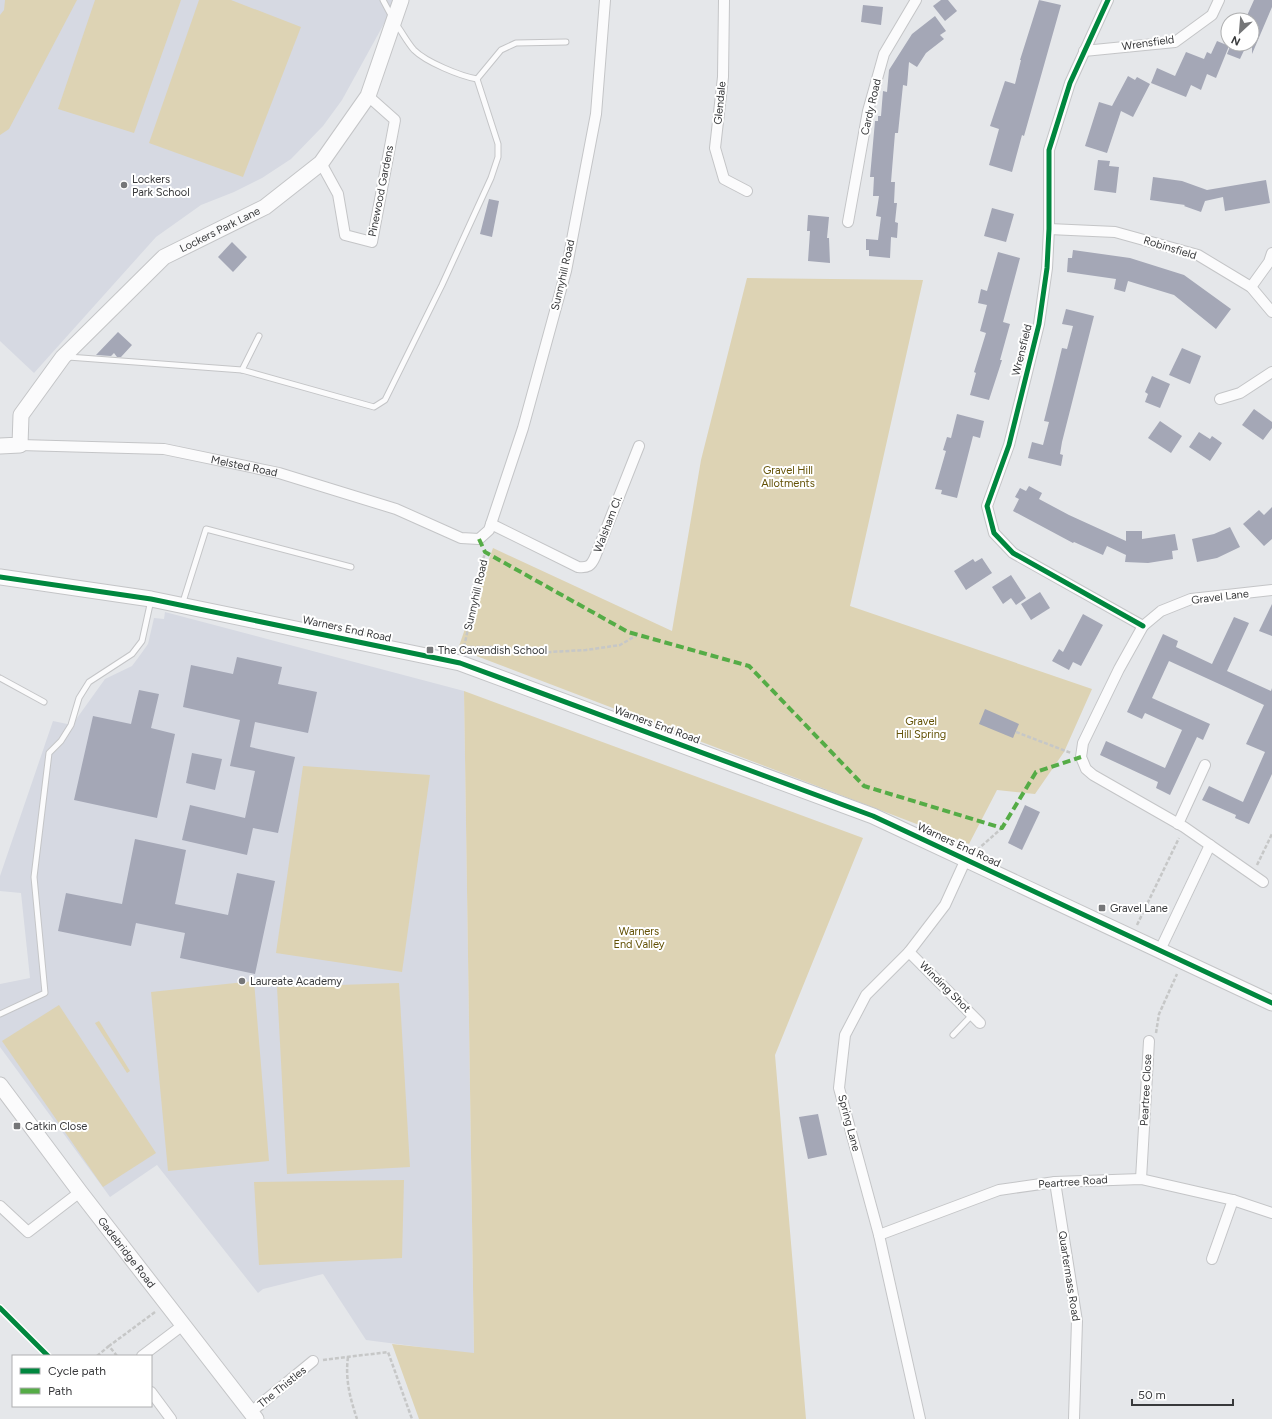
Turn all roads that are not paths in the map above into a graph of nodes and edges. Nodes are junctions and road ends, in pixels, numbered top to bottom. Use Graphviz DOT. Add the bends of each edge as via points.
graph roads {
  1 [pos="383,0"];
  2 [pos="401,0"];
  3 [pos="605,0"];
  4 [pos="724,0"];
  5 [pos="916,0"];
  6 [pos="1108,0"];
  7 [pos="1219,0"];
  8 [pos="395,22"];
  9 [pos="566,42"];
  10 [pos="1084,51"];
  11 [pos="477,78"];
  12 [pos="368,96"];
  13 [pos="321,163"];
  14 [pos="747,191"];
  15 [pos="848,222"];
  16 [pos="1049,229"];
  17 [pos="1272,253"];
  18 [pos="1252,287"];
  19 [pos="1272,312"];
  20 [pos="259,336"];
  21 [pos="63,357"];
  22 [pos="242,370"];
  23 [pos="1272,372"];
  24 [pos="1220,399"];
  25 [pos="20,445"];
  26 [pos="0,446"];
  27 [pos="639,446"];
  28 [pos="491,524"];
  29 [pos="479,539"];
  30 [pos="351,566"];
  31 [pos="0,577"];
  32 [pos="1272,590"];
  33 [pos="151,599"];
  34 [pos="181,606"];
  35 [pos="1144,626"];
  36 [pos="0,678"];
  37 [pos="44,702"];
  38 [pos="1205,766"];
  39 [pos="1181,826"];
  40 [pos="1210,845"];
  41 [pos="966,860"];
  42 [pos="1263,882"];
  43 [pos="1160,950"];
  44 [pos="909,952"];
  45 [pos="1272,1003"];
  46 [pos="0,1014"];
  47 [pos="972,1015"];
  48 [pos="980,1023"];
  49 [pos="953,1035"];
  50 [pos="1149,1041"];
  51 [pos="0,1087"];
  52 [pos="1141,1179"];
  53 [pos="1055,1182"];
  54 [pos="80,1192"];
  55 [pos="1233,1200"];
  56 [pos="0,1206"];
  57 [pos="1272,1213"];
  58 [pos="879,1235"];
  59 [pos="1212,1259"];
  60 [pos="183,1325"];
  61 [pos="143,1355"];
  62 [pos="313,1361"];
  63 [pos="152,1393"];
  64 [pos="254,1416"];
  65 [pos="171,1419"];
  66 [pos="920,1419"];
  67 [pos="1076,1419"];
  1 -- 8 [label="lane"];
  2 -- 8 [label="street, Lockers Park Lane"];
  3 -- 28 [label="street, Sunnyhill Road" via="596,114 566,271 523,428"];
  4 -- 14 [label="street, Glendale" via="723,77 715,148 724,179"];
  5 -- 15 [label="street, Cardy Road" via="884,54 868,111"];
  6 -- 10 [label="street, Wrensfield"];
  7 -- 10 [label="street, Wrensfield" via="1212,15 1175,42"];
  8 -- 11 [label="lane" via="415,51 439,66 466,77"];
  8 -- 12 [label="street, Lockers Park Lane"];
  9 -- 11 [label="lane" via="516,43 502,50"];
  10 -- 16 [label="street, Wrensfield" via="1070,82 1049,150"];
  11 -- 22 [label="lane" via="498,144 498,157 491,178 442,285 386,400 374,407"];
  12 -- 13 [label="street, Lockers Park Lane"];
  12 -- 13 [label="street, Pinewood Gardens" via="395,120 372,242 345,235 338,194"];
  13 -- 21 [label="street, Lockers Park Lane" via="266,207 164,257"];
  16 -- 18 [label="street, Robinsfield" via="1115,232 1198,254"];
  16 -- 35 [label="street, Wrensfield" via="1047,268 1039,324 1010,445 987,506 994,533 1013,553"];
  17 -- 18 [label="street"];
  18 -- 19 [label="street, Robinsfield"];
  20 -- 22 [label="lane"];
  21 -- 22 [label="lane"];
  21 -- 25 [label="street, Lockers Park Lane" via="21,415"];
  23 -- 24 [label="street" via="1240,393"];
  25 -- 26 [label="street, Melsted Road"];
  25 -- 29 [label="street, Melsted Road" via="164,449 279,473 396,509 461,538"];
  27 -- 28 [label="street, Walsham Cl." via="596,557 586,568 578,567"];
  28 -- 29 [label="street, Sunnyhill Road" via="489,530"];
  30 -- 34 [label="lane" via="206,529"];
  31 -- 33 [label="street, Warners End Road"];
  32 -- 35 [label="street, Gravel Lane" via="1191,599 1161,611"];
  33 -- 34 [label="street, Warners End Road"];
  33 -- 46 [label="lane" via="142,641 132,654 89,682 79,698 72,725 49,753 34,877 45,993"];
  34 -- 41 [label="street, Warners End Road" via="460,663 873,816"];
  35 -- 39 [label="street, Gravel Lane" via="1083,743 1081,757 1086,769 1093,775"];
  36 -- 37 [label="lane"];
  38 -- 39 [label="street"];
  39 -- 40 [label="street"];
  40 -- 42 [label="street"];
  40 -- 43 [label="street"];
  41 -- 43 [label="street, Warners End Road"];
  41 -- 44 [label="street, Spring Lane" via="945,905"];
  43 -- 45 [label="street, Warners End Road"];
  44 -- 47 [label="street, Winding Shot"];
  44 -- 58 [label="street, Spring Lane" via="866,995 845,1035 839,1088"];
  47 -- 48 [label="street, Winding Shot"];
  47 -- 49 [label="lane"];
  50 -- 52 [label="street, Peartree Close"];
  51 -- 54 [label="street, Gadebridge Road"];
  52 -- 53 [label="street, Peartree Road"];
  52 -- 55 [label="street, Peartree Road"];
  53 -- 58 [label="street, Peartree Road" via="999,1190"];
  53 -- 67 [label="street, Quartermass Road" via="1077,1321"];
  54 -- 56 [label="street" via="28,1232"];
  54 -- 60 [label="street, Gadebridge Road"];
  55 -- 57 [label="street, Peartree Road"];
  55 -- 59 [label="street"];
  58 -- 66 [label="street, Spring Lane"];
  60 -- 61 [label="street"];
  60 -- 64 [label="street, Gadebridge Road"];
  62 -- 64 [label="street, The Thistles"];
  63 -- 65 [label="street"];
}
